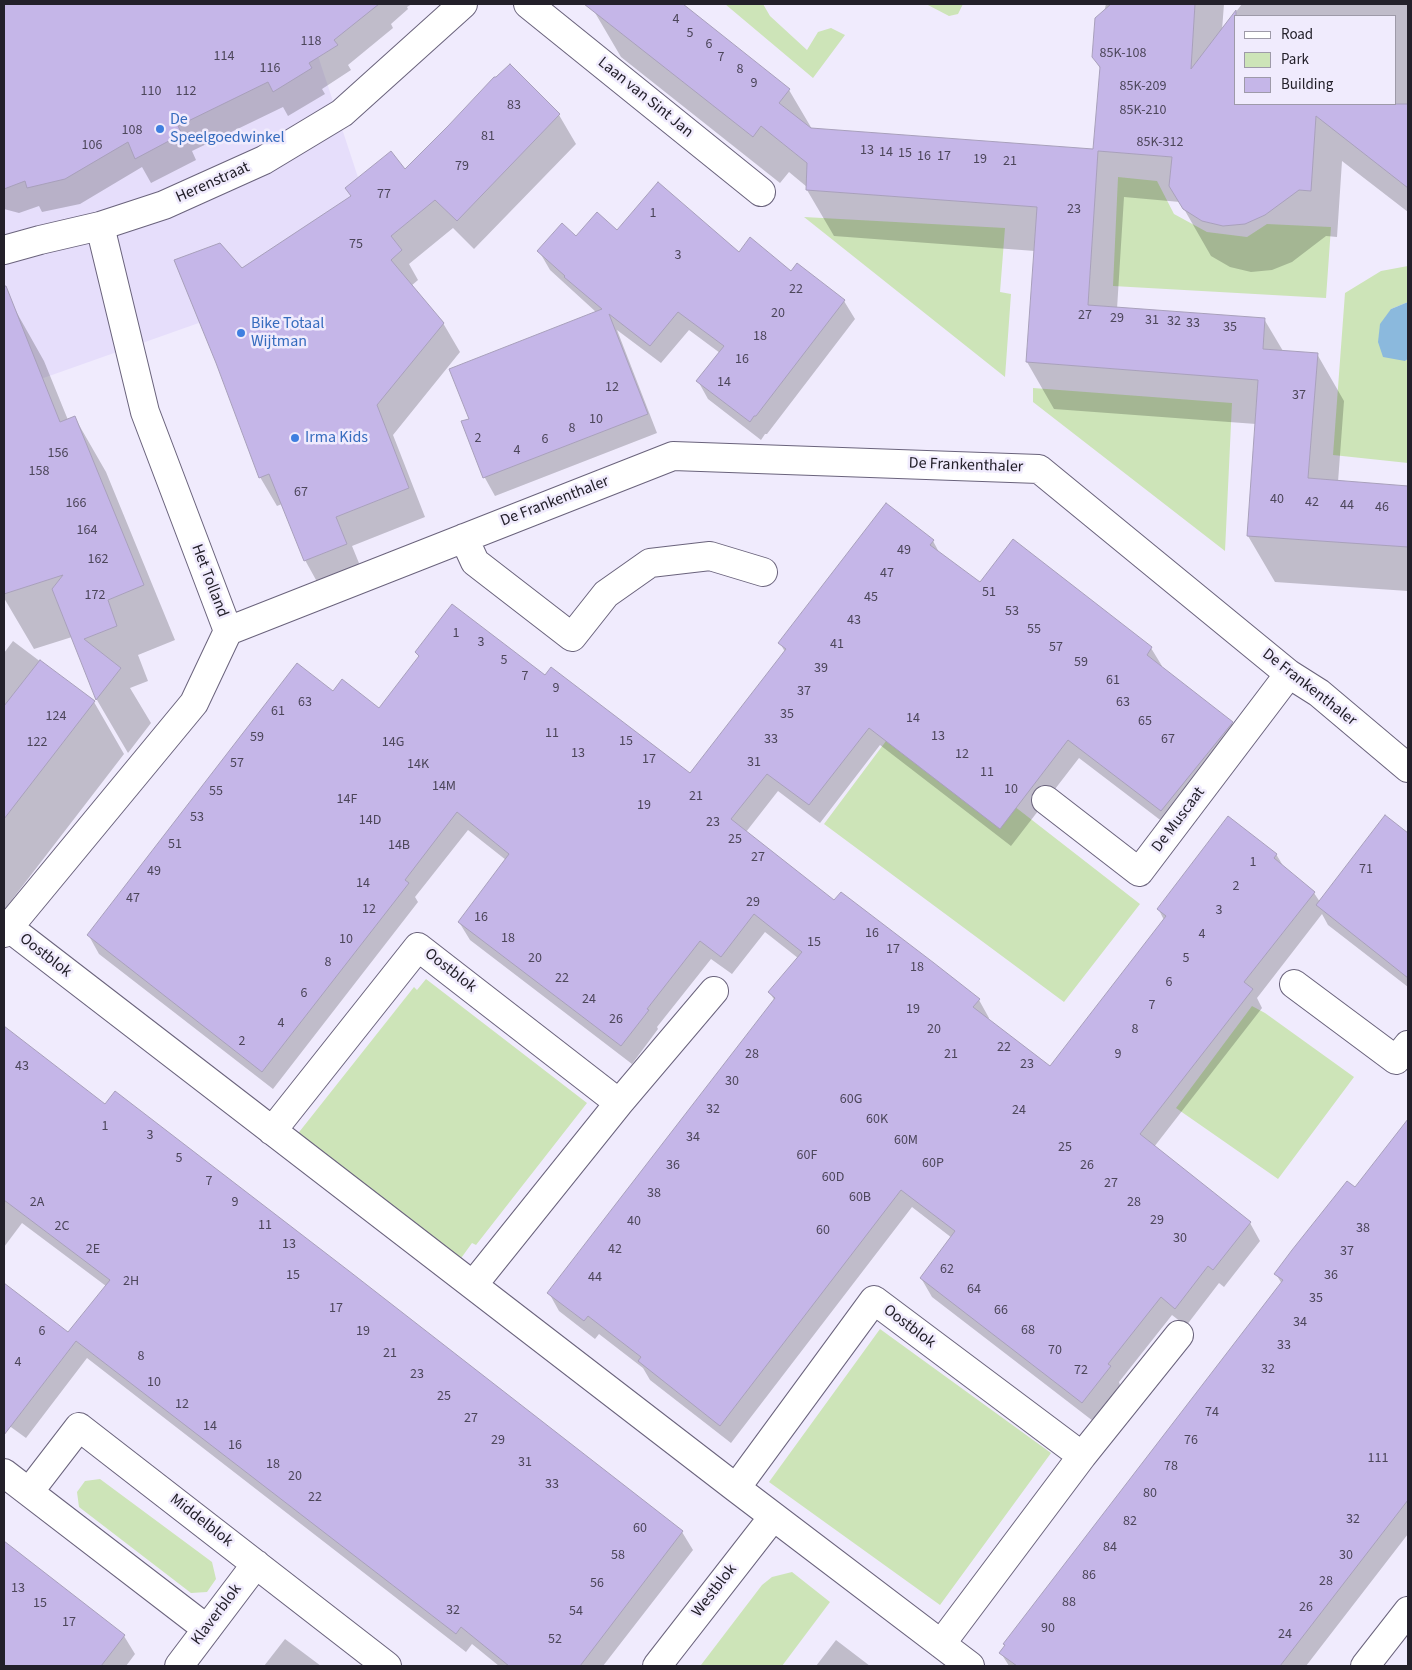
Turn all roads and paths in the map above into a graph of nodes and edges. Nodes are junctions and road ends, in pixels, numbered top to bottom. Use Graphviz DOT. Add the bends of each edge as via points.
graph roads {
  1 [pos="463,4"];
  2 [pos="528,4"];
  3 [pos="761,192"];
  4 [pos="100,226"];
  5 [pos="4,250"];
  6 [pos="464,538"];
  7 [pos="763,572"];
  8 [pos="228,631"];
  9 [pos="1289,674"];
  10 [pos="1408,768"];
  11 [pos="1046,800"];
  12 [pos="6,930"];
  13 [pos="1294,984"];
  14 [pos="714,991"];
  15 [pos="1408,1045"];
  16 [pos="619,1103"];
  17 [pos="272,1131"];
  18 [pos="473,1285"];
  19 [pos="1179,1335"];
  20 [pos="1082,1456"];
  21 [pos="4,1473"];
  22 [pos="736,1488"];
  23 [pos="30,1492"];
  24 [pos="773,1517"];
  25 [pos="256,1564"];
  26 [pos="1408,1611"];
  27 [pos="207,1629"];
  28 [pos="941,1644"];
  29 [pos="179,1666"];
  30 [pos="387,1666"];
  31 [pos="657,1666"];
  32 [pos="970,1666"];
  33 [pos="1365,1666"];
  1 -- 4 [label="street, Herenstraat" via="342,113 306,136 264,160 164,205"];
  2 -- 3 [label="street, Laan van Sint Jan"];
  4 -- 5 [label="street, Herenstraat"];
  4 -- 8 [label="street, Het Tolland" via="145,412"];
  6 -- 7 [label="street" via="475,562 572,637 606,594 650,563 710,556"];
  6 -- 8 [label="street, De Frankenthaler"];
  6 -- 9 [label="street, De Frankenthaler" via="673,456 1038,469"];
  8 -- 12 [label="street, Het Tolland" via="194,704"];
  9 -- 10 [label="street, De Frankenthaler" via="1319,693"];
  9 -- 11 [label="street, De Muscaat" via="1139,872"];
  12 -- 17 [label="street, Oostblok"];
  13 -- 15 [label="street" via="1396,1060"];
  14 -- 16 [label="street"];
  16 -- 17 [label="street, Oostblok" via="418,947"];
  16 -- 18 [label="street"];
  17 -- 18 [label="street, Oostblok"];
  18 -- 22 [label="street, Oostblok"];
  19 -- 20 [label="street"];
  20 -- 22 [label="street, Oostblok" via="874,1300"];
  20 -- 28 [label="street"];
  21 -- 23 [label="street"];
  22 -- 24 [label="street, Oostblok"];
  23 -- 25 [label="street, Middelblok" via="80,1427"];
  23 -- 27 [label="street"];
  24 -- 28 [label="street, Oostblok"];
  24 -- 31 [label="street, Westblok"];
  25 -- 27 [label="street, Klaverblok"];
  25 -- 30 [label="street, Middelblok"];
  26 -- 33 [label="street"];
  27 -- 29 [label="street, Klaverblok"];
  28 -- 32 [label="street, Oostblok"];
}
